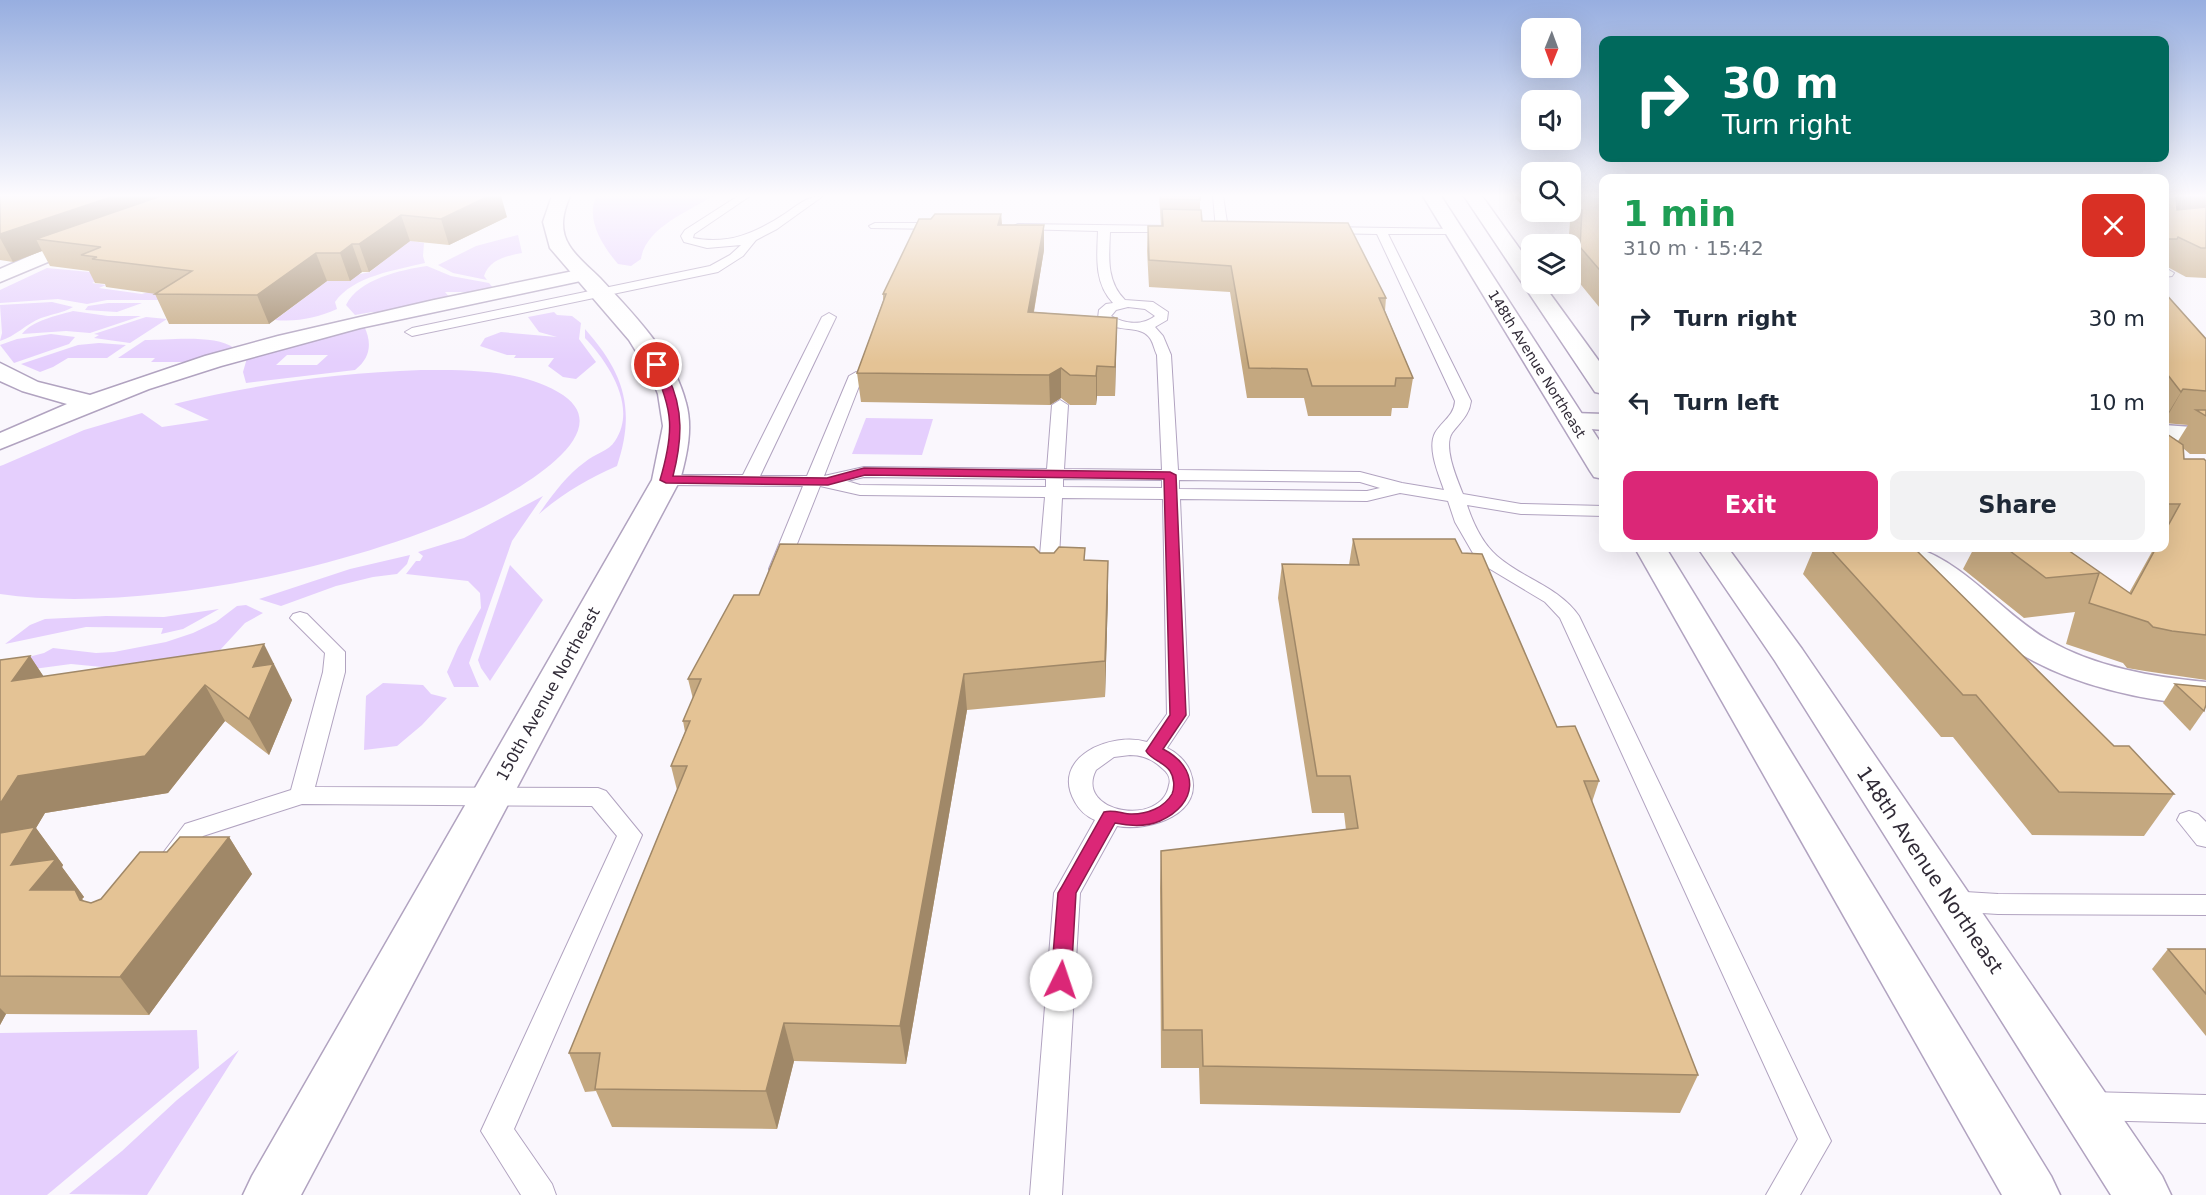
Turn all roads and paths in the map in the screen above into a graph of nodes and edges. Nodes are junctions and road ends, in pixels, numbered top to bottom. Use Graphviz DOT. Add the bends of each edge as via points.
graph roads {
  1 [pos="58,252"];
  2 [pos="563,252"];
  3 [pos="703,252"];
  4 [pos="740,252"];
  5 [pos="1104,252"];
  6 [pos="1391,252"];
  7 [pos="1467,252"];
  8 [pos="1511,252"];
  9 [pos="1521,267"];
  10 [pos="0,276"];
  11 [pos="665,278"];
  12 [pos="591,283"];
  13 [pos="1540,294"];
  14 [pos="1122,304"];
  15 [pos="829,317"];
  16 [pos="1145,326"];
  17 [pos="412,332"];
  18 [pos="0,370"];
  19 [pos="856,376"];
  20 [pos="1599,380"];
  21 [pos="88,402"];
  22 [pos="1060,405"];
  23 [pos="1573,421"];
  24 [pos="1599,422"];
  25 [pos="2169,433"];
  26 [pos="2206,436"];
  27 [pos="0,442"];
  28 [pos="1599,463"];
  29 [pos="666,480"];
  30 [pos="749,480"];
  31 [pos="821,481"];
  32 [pos="1054,483"];
  33 [pos="1171,484"];
  34 [pos="1455,497"];
  35 [pos="1599,511"];
  36 [pos="1652,552"];
  37 [pos="1716,552"];
  38 [pos="1901,552"];
  39 [pos="1048,581"];
  40 [pos="769,591"];
  41 [pos="300,618"];
  42 [pos="2206,694"];
  43 [pos="1154,751"];
  44 [pos="302,795"];
  45 [pos="490,797"];
  46 [pos="1110,816"];
  47 [pos="2189,820"];
  48 [pos="2206,838"];
  49 [pos="159,874"];
  50 [pos="1949,901"];
  51 [pos="2206,905"];
  52 [pos="2086,1106"];
  53 [pos="2206,1109"];
  54 [pos="270,1195"];
  55 [pos="540,1195"];
  56 [pos="1046,1195"];
  57 [pos="1782,1195"];
  58 [pos="2032,1195"];
  59 [pos="2143,1195"];
  1 -- 10 [label="street"];
  2 -- 12 [label="main road, 150th Avenue Northeast"];
  3 -- 11 [label="lane"];
  4 -- 11 [label="lane" via="714,269"];
  5 -- 14 [label="lane" via="1104,280 1111,295"];
  6 -- 34 [label="lane" via="1463,401 1462,411 1440,445"];
  7 -- 23 [label="main road, 148th Avenue Northeast"];
  8 -- 9 [label="main road"];
  11 -- 12 [label="lane"];
  12 -- 17 [label="lane"];
  12 -- 21 [label="street" via="287,338"];
  12 -- 29 [label="main road, 150th Avenue Northeast" via="650,351 672,394 675,442"];
  13 -- 20 [label="main road"];
  14 -- 16 [label="lane" via="1145,304 1161,312 1160,320"];
  14 -- 16 [label="lane" via="1107,309 1105,318 1117,325"];
  15 -- 30 [label="lane"];
  16 -- 33 [label="lane" via="1156,336 1164,355"];
  18 -- 21 [label="street" via="25,385"];
  19 -- 31 [label="lane"];
  21 -- 27 [label="street"];
  22 -- 32 [label="lane"];
  23 -- 24 [label="main road"];
  23 -- 28 [label="main road, 148th Avenue Northeast"];
  25 -- 26 [label="main road"];
  29 -- 30 [label="lane"];
  29 -- 45 [label="main road, 150th Avenue Northeast"];
  30 -- 31 [label="lane"];
  31 -- 32 [label="lane" via="860,490"];
  31 -- 40 [label="lane"];
  32 -- 33 [label="lane"];
  32 -- 39 [label="lane"];
  33 -- 34 [label="lane" via="1367,496 1401,488"];
  33 -- 43 [label="lane" via="1178,715"];
  34 -- 35 [label="lane" via="1521,508"];
  34 -- 57 [label="lane" via="1481,551 1492,562 1552,598 1569,616 1815,1141"];
  36 -- 58 [label="main road"];
  37 -- 50 [label="main road, 148th Avenue Northeast" via="1790,657"];
  38 -- 42 [label="main road" via="1941,574 2021,639 2056,657 2141,684"];
  41 -- 44 [label="lane" via="335,652 334,672"];
  43 -- 46 [label="lane" via="1179,770 1179,797 1154,817 1132,820"];
  43 -- 46 [label="lane" via="1116,748 1086,765 1079,781 1081,794 1094,809"];
  44 -- 45 [label="lane"];
  44 -- 49 [label="lane" via="194,830"];
  45 -- 54 [label="main road, 150th Avenue Northeast"];
  45 -- 55 [label="lane" via="598,797 630,835 497,1131"];
  46 -- 56 [label="lane" via="1067,893"];
  47 -- 48 [label="lane"];
  50 -- 51 [label="lane"];
  50 -- 52 [label="main road, 148th Avenue Northeast"];
  52 -- 53 [label="lane"];
  52 -- 59 [label="main road, 148th Avenue Northeast"];
}
